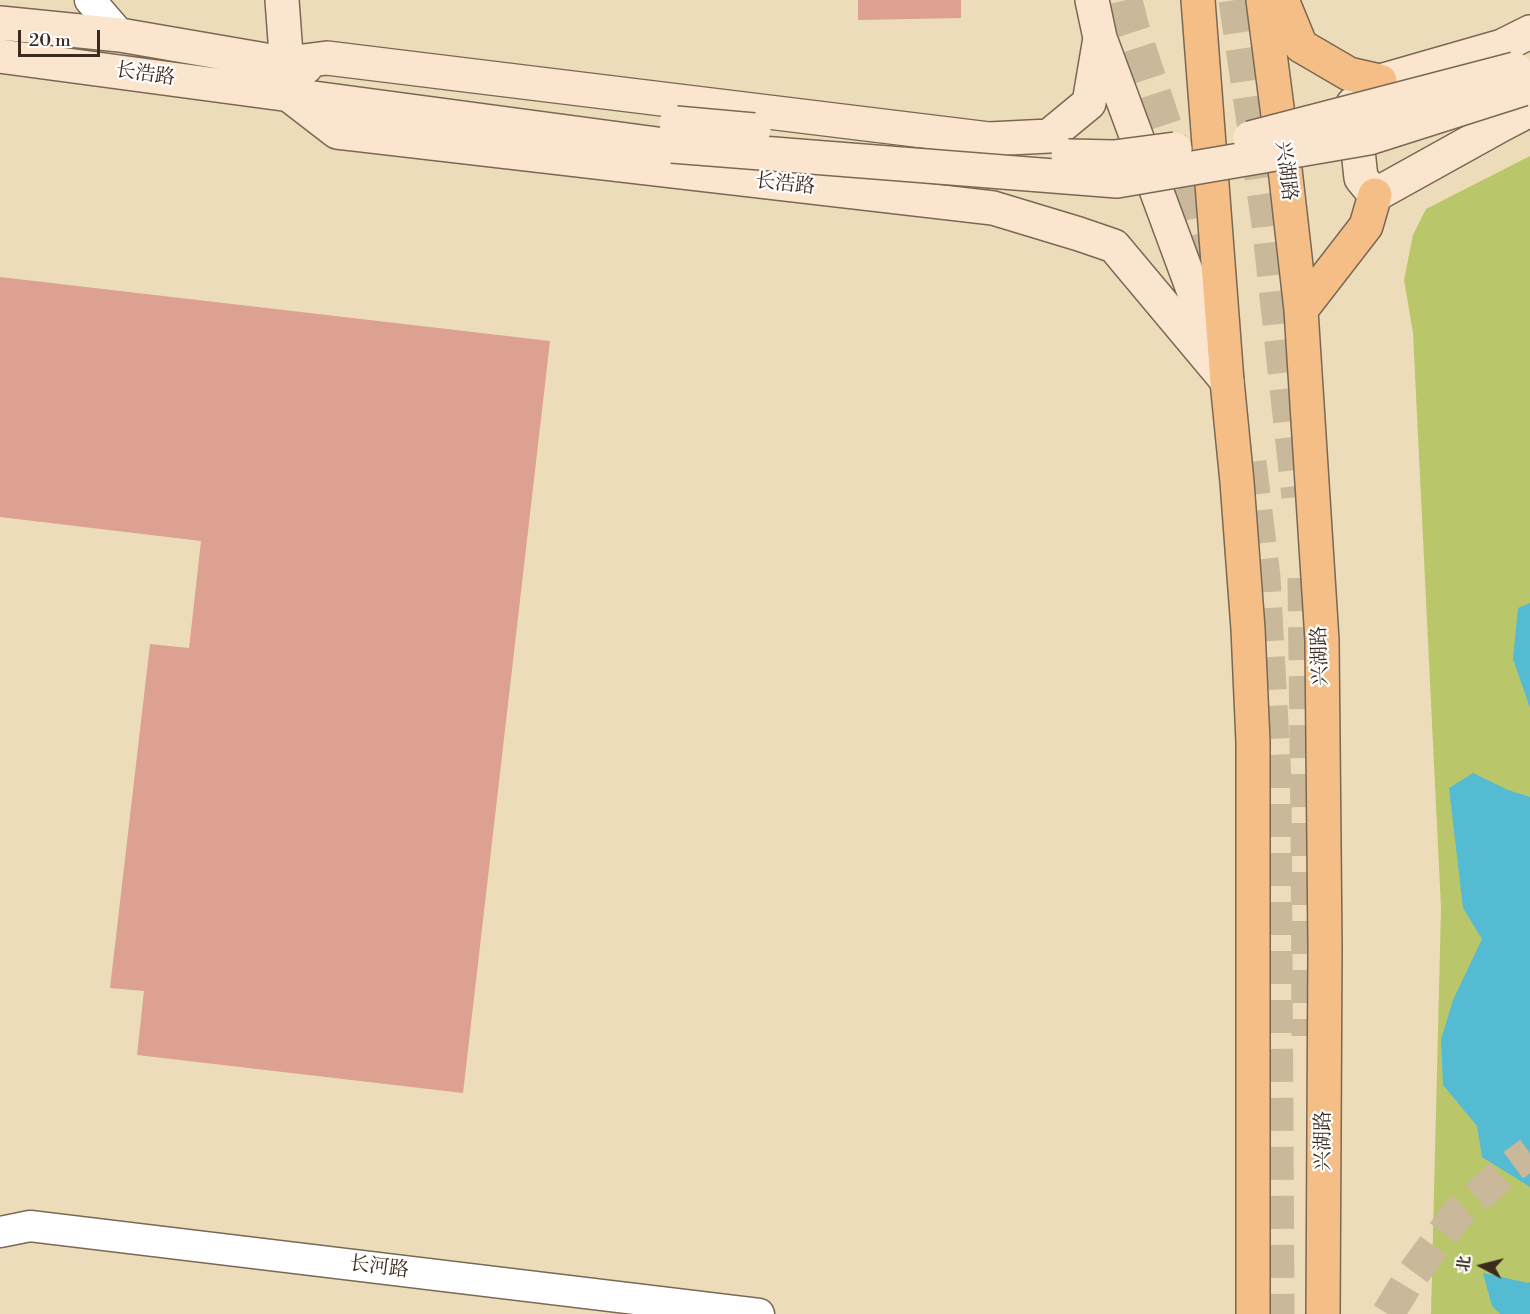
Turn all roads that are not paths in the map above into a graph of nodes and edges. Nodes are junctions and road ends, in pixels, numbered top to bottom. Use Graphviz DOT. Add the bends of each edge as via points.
graph roads {
  1 [pos="90,0"];
  2 [pos="282,0"];
  3 [pos="1092,0"];
  4 [pos="1198,0"];
  5 [pos="1263,0"];
  6 [pos="1282,0"];
  7 [pos="0,22"];
  8 [pos="1530,32"];
  9 [pos="120,35"];
  10 [pos="1100,38"];
  11 [pos="0,56"];
  12 [pos="288,79"];
  13 [pos="1380,81"];
  14 [pos="1526,83"];
  15 [pos="1375,195"];
  16 [pos="1301,310"];
  17 [pos="1227,381"];
  18 [pos="0,1232"];
  19 [pos="759,1314"];
  20 [pos="1253,1314"];
  21 [pos="1323,1314"];
  1 -- 9 [label="street"];
  2 -- 12 [label="street"];
  3 -- 10 [label="street"];
  4 -- 17 [label="main road"];
  5 -- 16 [label="main road, 兴湖路"];
  6 -- 13 [label="main road" via="1301,46 1349,74"];
  7 -- 9 [label="street, 长浩路"];
  8 -- 13 [label="street" via="1502,46"];
  9 -- 12 [label="street, 长浩路"];
  10 -- 12 [label="street, 长浩路" via="1089,103 1049,136 989,139 327,58"];
  10 -- 17 [label="street"];
  11 -- 12 [label="street, 长浩路"];
  12 -- 14 [label="street, 长浩路, bridge" via="514,101 674,135 1114,157 1247,139"];
  12 -- 17 [label="street, 长浩路" via="337,132 993,208 1079,234 1114,246"];
  13 -- 15 [label="street" via="1353,104 1361,178"];
  14 -- 15 [label="street" via="1501,124"];
  15 -- 16 [label="main road" via="1366,226"];
  16 -- 21 [label="main road, 兴湖路" via="1322,640"];
  17 -- 20 [label="main road" via="1248,629 1253,742"];
  18 -- 19 [label="street, 长河路" via="30,1226"];
}
